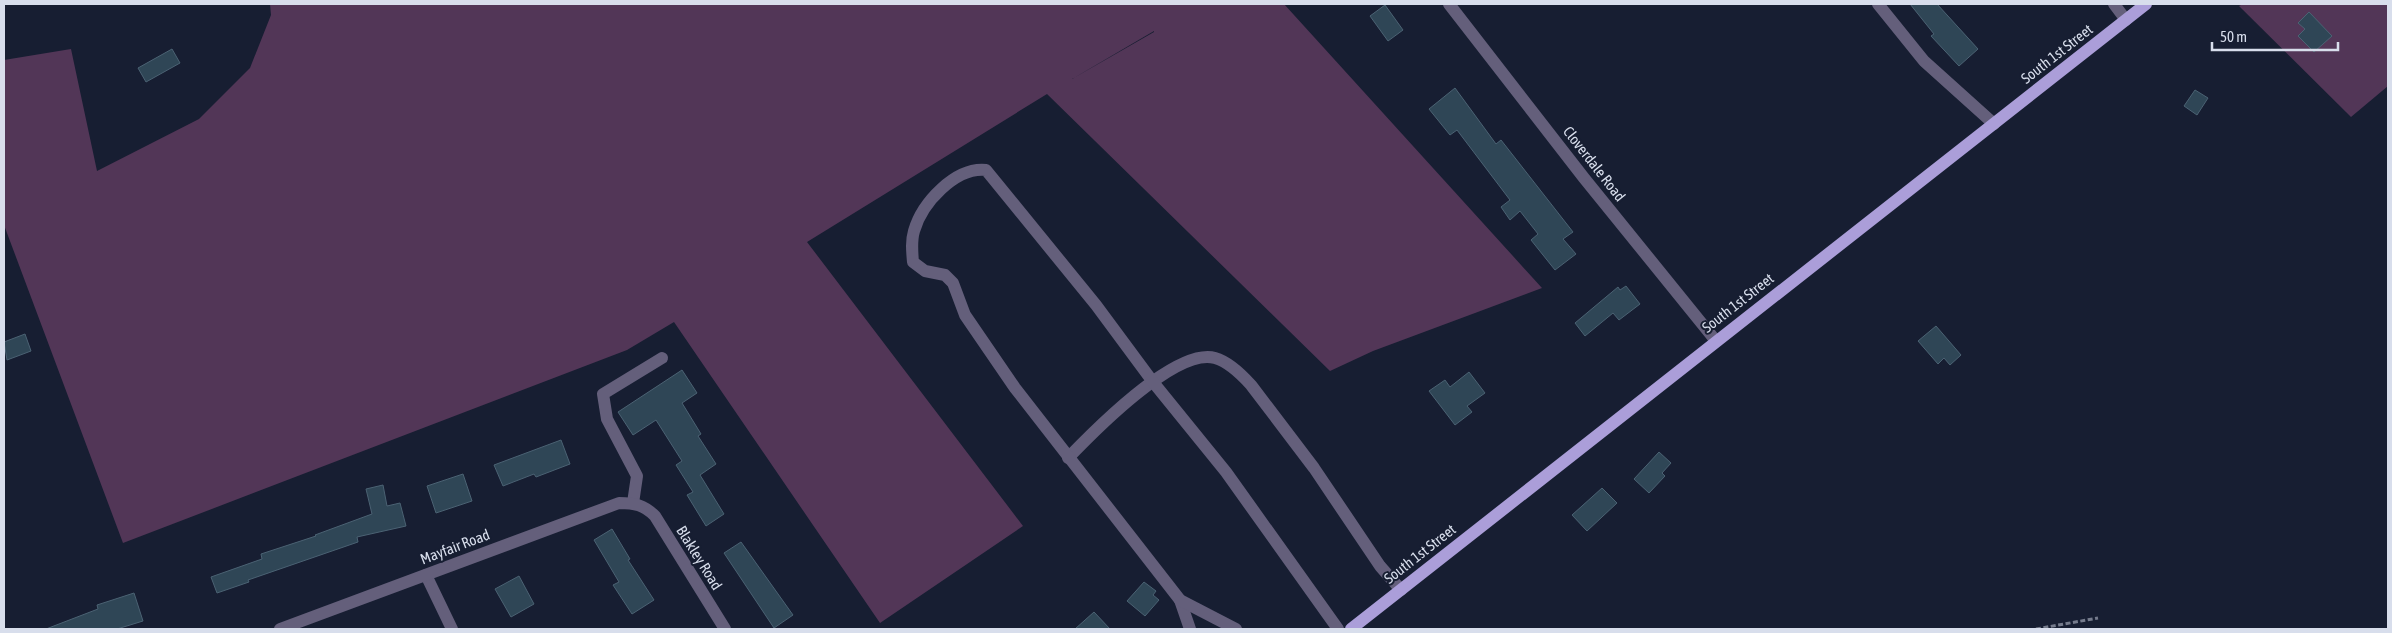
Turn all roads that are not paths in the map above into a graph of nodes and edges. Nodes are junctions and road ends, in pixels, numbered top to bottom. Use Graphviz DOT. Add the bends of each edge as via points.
graph roads {
  1 [pos="1449,4"];
  2 [pos="1878,4"];
  3 [pos="2114,4"];
  4 [pos="2146,4"];
  5 [pos="2126,20"];
  6 [pos="1994,124"];
  7 [pos="1716,341"];
  8 [pos="662,358"];
  9 [pos="1153,382"];
  10 [pos="1068,458"];
  11 [pos="638,505"];
  12 [pos="426,575"];
  13 [pos="1400,590"];
  14 [pos="1180,600"];
  15 [pos="280,629"];
  16 [pos="452,629"];
  17 [pos="724,629"];
  18 [pos="1190,629"];
  19 [pos="1236,629"];
  20 [pos="1338,629"];
  21 [pos="1351,629"];
  1 -- 7 [label="street, Cloverdale Road"];
  2 -- 6 [label="street" via="1924,61"];
  3 -- 5 [label="street"];
  4 -- 5 [label="main road, South 1st Street"];
  5 -- 6 [label="main road, South 1st Street"];
  6 -- 7 [label="main road, South 1st Street"];
  7 -- 13 [label="main road, South 1st Street"];
  8 -- 11 [label="street" via="603,394 607,419 636,476"];
  9 -- 10 [label="street" via="1119,408"];
  9 -- 10 [label="street" via="1096,305 986,170 965,173 949,184 930,201 919,217 913,232 913,262 925,271 945,275 953,283 965,315 981,340"];
  9 -- 13 [label="street" via="1195,358 1214,357 1241,374 1314,468 1368,550"];
  9 -- 20 [label="street" via="1226,472"];
  10 -- 14 [label="street"];
  11 -- 12 [label="street, Mayfair Road" via="612,505"];
  11 -- 17 [label="street, Blakley Road" via="655,516"];
  12 -- 15 [label="street, Mayfair Road"];
  12 -- 16 [label="street"];
  13 -- 21 [label="main road, South 1st Street"];
  14 -- 18 [label="street"];
  14 -- 19 [label="street"];
}
